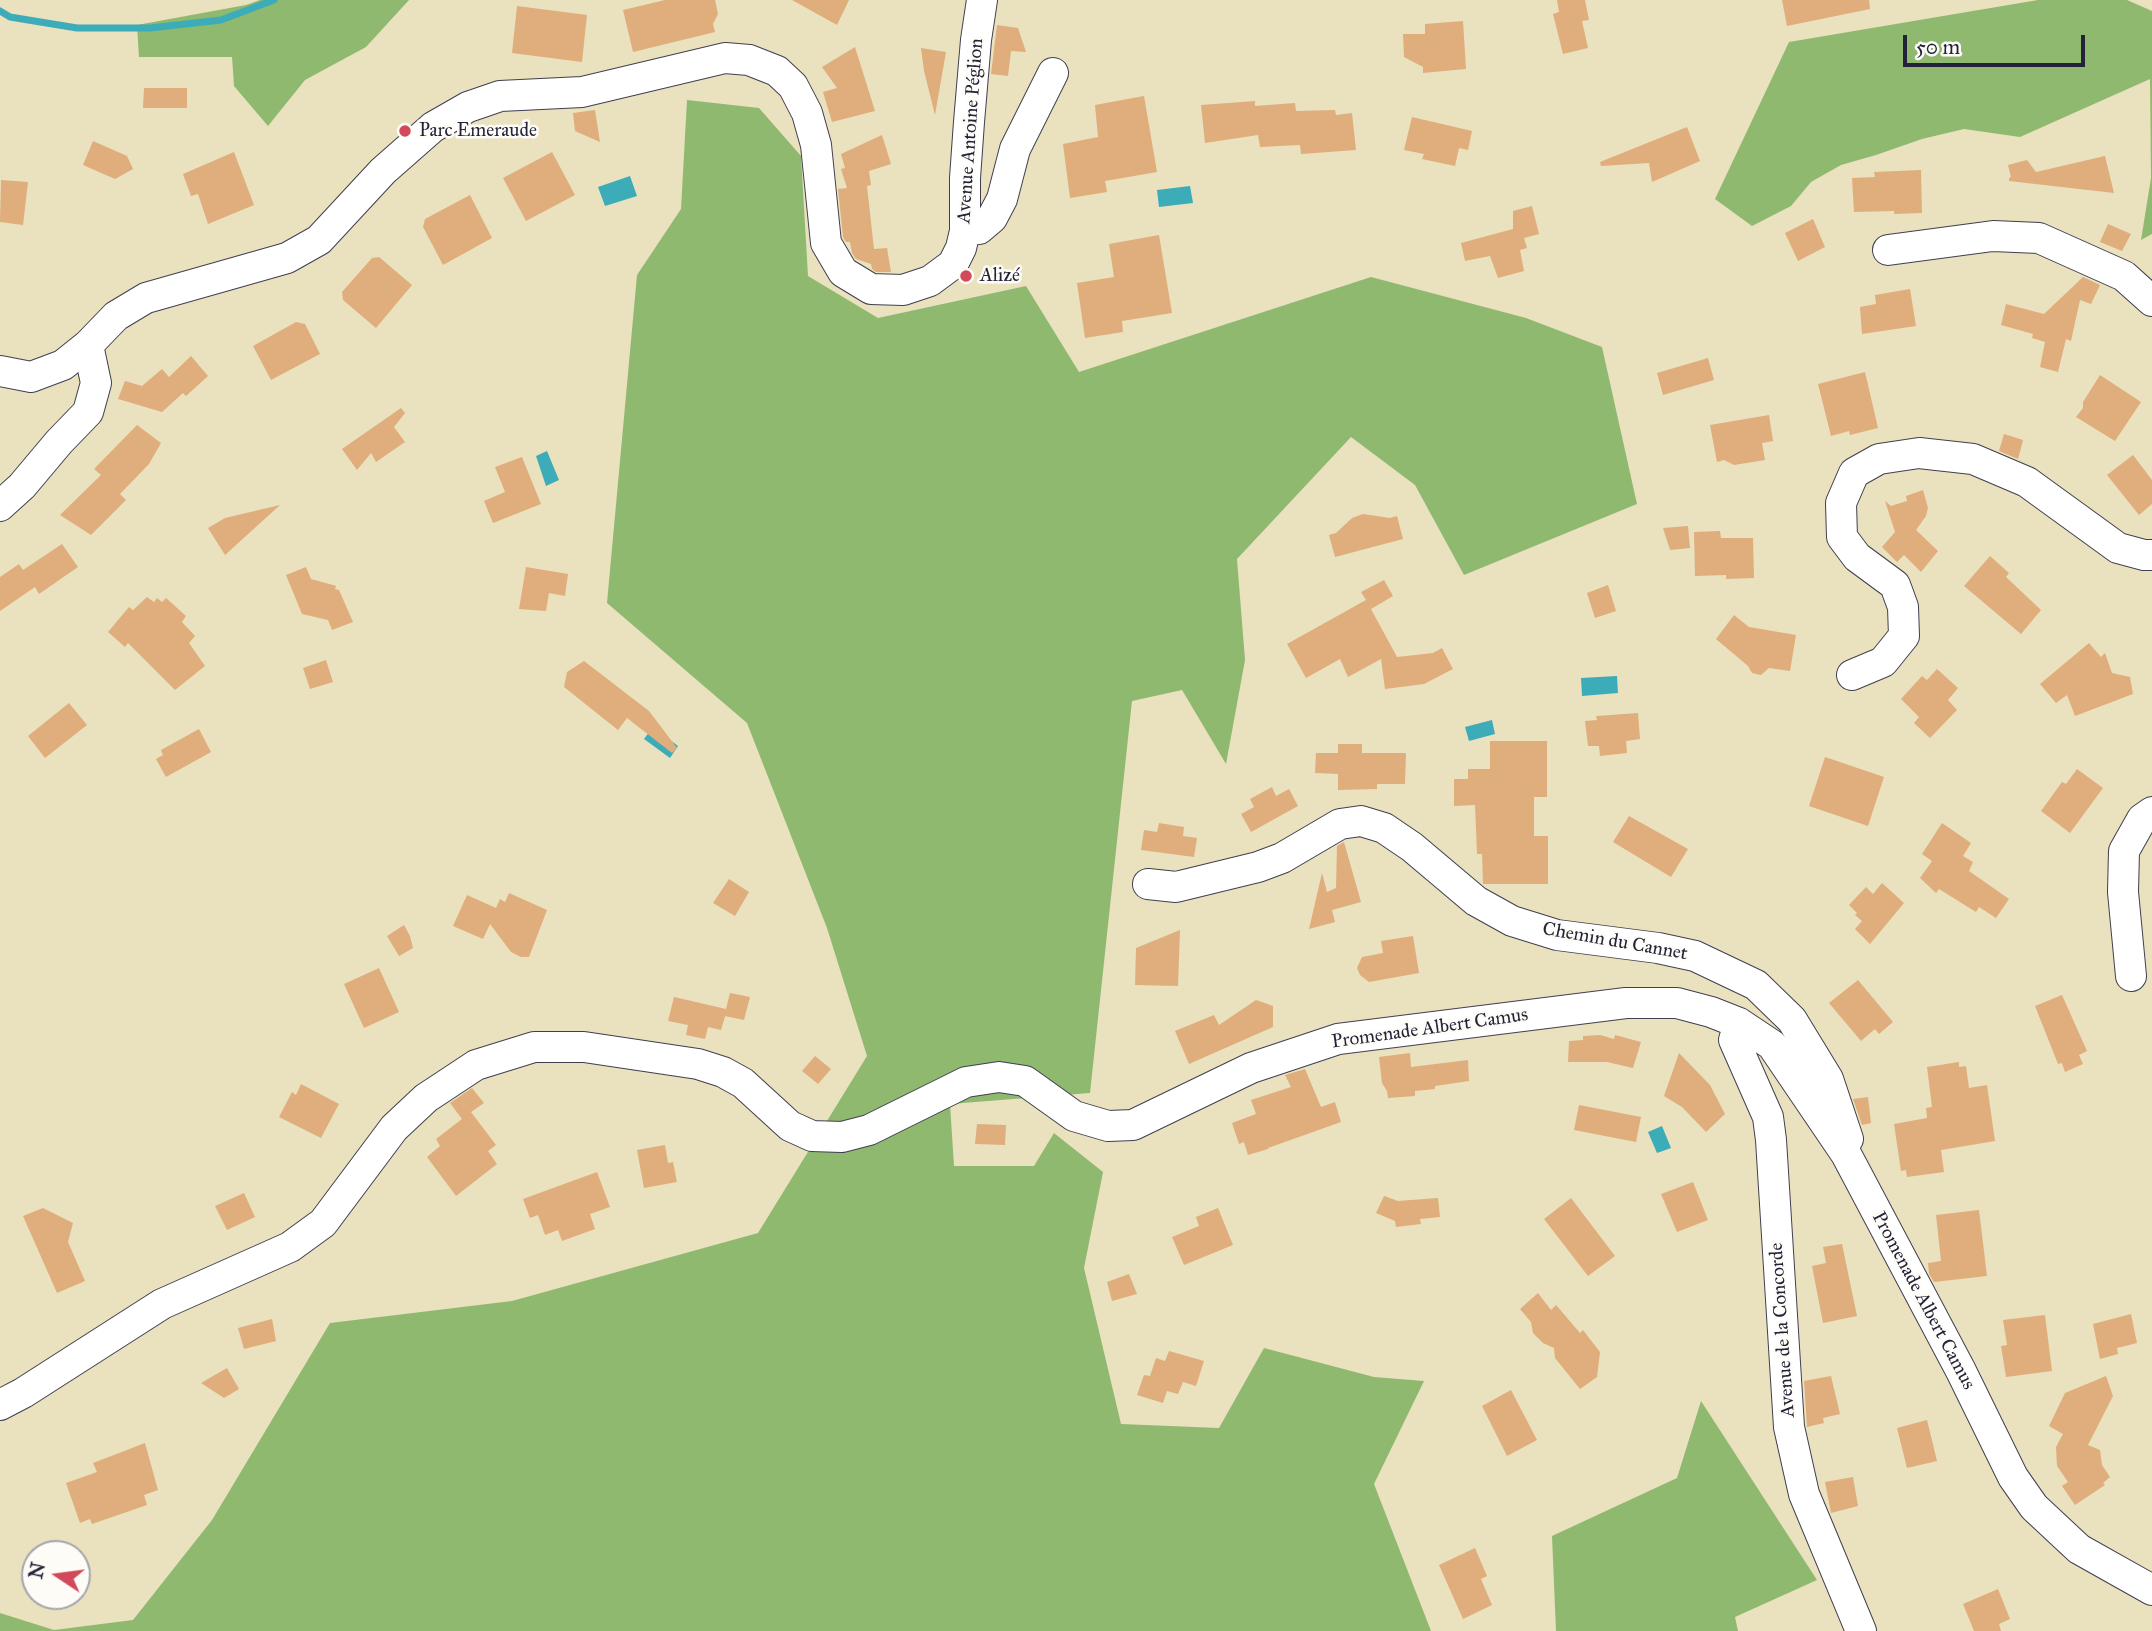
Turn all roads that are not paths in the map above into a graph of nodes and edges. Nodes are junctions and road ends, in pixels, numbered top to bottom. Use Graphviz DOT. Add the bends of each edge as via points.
graph roads {
  1 [pos="982,0"];
  2 [pos="1053,73"];
  3 [pos="965,232"];
  4 [pos="1888,250"];
  5 [pos="2152,301"];
  6 [pos="88,345"];
  7 [pos="0,371"];
  8 [pos="0,506"];
  9 [pos="2152,555"];
  10 [pos="1852,675"];
  11 [pos="2152,812"];
  12 [pos="1148,884"];
  13 [pos="2131,976"];
  14 [pos="1739,1023"];
  15 [pos="1846,1154"];
  16 [pos="0,1405"];
  17 [pos="2152,1590"];
  18 [pos="1861,1631"];
  1 -- 3 [label="street, Avenue Antoine Péglion" via="975,40"];
  2 -- 3 [label="street" via="1015,149 992,218 979,229"];
  3 -- 6 [label="street, Avenue Antoine Péglion" via="953,264 930,281 903,290 871,289 843,272 826,243 816,145 793,86 777,71 748,60 725,58 582,92 500,96 468,107 433,127 393,162 319,240 287,257 146,298 116,316"];
  4 -- 5 [label="street" via="1993,236 2039,238 2124,276"];
  6 -- 7 [label="street, Avenue Antoine Péglion" via="63,365 31,377"];
  6 -- 8 [label="street" via="96,383 88,412"];
  9 -- 10 [label="street" via="2118,548 2028,482 1973,459 1919,453 1879,459 1854,474 1841,503 1842,537 1857,557 1895,585 1903,607 1904,636 1883,662"];
  11 -- 13 [label="street" via="2142,819 2124,851"];
  12 -- 15 [label="street, Chemin du Cannet" via="1176,887 1258,867 1340,824 1361,821 1384,828 1476,901 1512,921 1557,935 1695,956 1756,985 1792,1020 1828,1079 1848,1135"];
  14 -- 15 [label="street, Promenade Albert Camus" via="1772,1045"];
  14 -- 16 [label="street, Promenade Albert Camus" via="1676,1003 1626,1003 1338,1039 1251,1068 1133,1125 1108,1126 1074,1116 1025,1081 999,1077 966,1082 869,1130 842,1137 811,1136 790,1126 743,1083 698,1064 584,1047 534,1047 476,1065 426,1098 394,1128 323,1223 290,1247 162,1304"];
  14 -- 18 [label="street, Avenue de la Concorde" via="1734,1040 1768,1117 1772,1140 1789,1427 1804,1494"];
  15 -- 17 [label="street, Promenade Albert Camus" via="2013,1476 2034,1507 2079,1549"];
}
